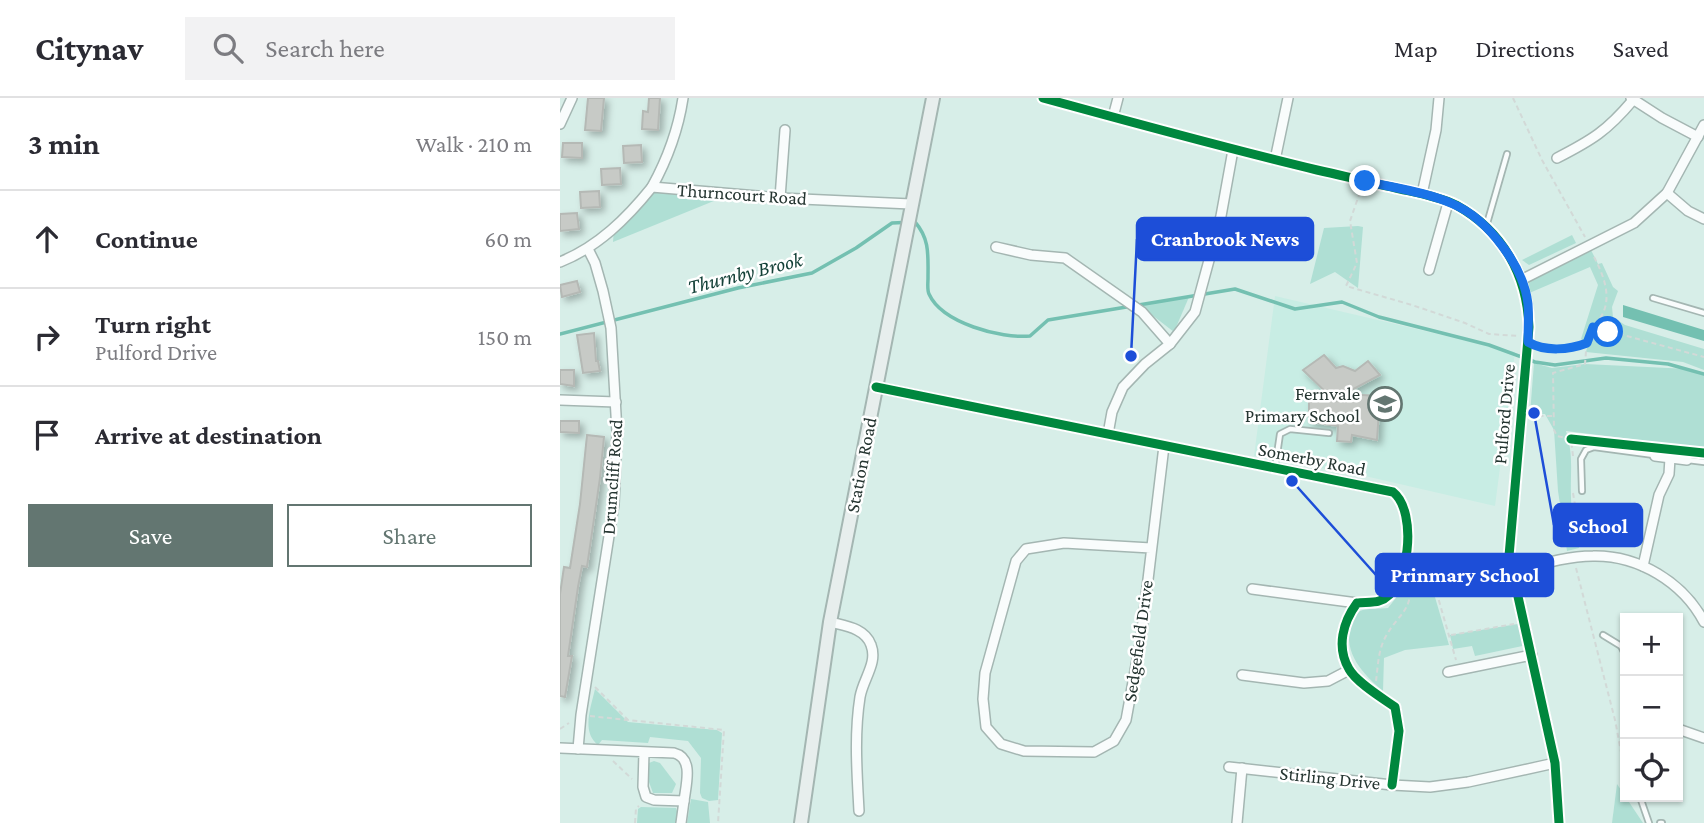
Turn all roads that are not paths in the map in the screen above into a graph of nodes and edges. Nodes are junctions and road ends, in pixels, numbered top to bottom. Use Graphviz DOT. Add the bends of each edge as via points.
graph roads {
  1 [pos="572,98"];
  2 [pos="683,98"];
  3 [pos="1043,98"];
  4 [pos="1118,98"];
  5 [pos="1288,98"];
  6 [pos="1439,98"];
  7 [pos="1632,99"];
  8 [pos="932,103"];
  9 [pos="1113,117"];
  10 [pos="560,124"];
  11 [pos="1704,125"];
  12 [pos="785,130"];
  13 [pos="1698,137"];
  14 [pos="1233,150"];
  15 [pos="1507,155"];
  16 [pos="1557,158"];
  17 [pos="1275,160"];
  18 [pos="652,187"];
  19 [pos="1667,193"];
  20 [pos="1422,194"];
  21 [pos="780,198"];
  22 [pos="1448,203"];
  23 [pos="911,204"];
  24 [pos="1704,219"];
  25 [pos="1486,228"];
  26 [pos="996,247"];
  27 [pos="588,249"];
  28 [pos="560,262"];
  29 [pos="1429,270"];
  30 [pos="1521,280"];
  31 [pos="1653,298"];
  32 [pos="1704,313"];
  33 [pos="1170,344"];
  34 [pos="876,387"];
  35 [pos="560,400"];
  36 [pos="616,402"];
  37 [pos="1329,433"];
  38 [pos="1108,435"];
  39 [pos="1164,446"];
  40 [pos="1655,456"];
  41 [pos="1671,458"];
  42 [pos="1688,460"];
  43 [pos="1704,462"];
  44 [pos="1275,469"];
  45 [pos="1581,491"];
  46 [pos="1151,548"];
  47 [pos="1643,566"];
  48 [pos="1513,572"];
  49 [pos="1252,589"];
  50 [pos="1357,603"];
  51 [pos="830,622"];
  52 [pos="1704,622"];
  53 [pos="1603,635"];
  54 [pos="1620,645"];
  55 [pos="1532,655"];
  56 [pos="1349,670"];
  57 [pos="1448,672"];
  58 [pos="1242,675"];
  59 [pos="1683,731"];
  60 [pos="1704,738"];
  61 [pos="560,748"];
  62 [pos="578,750"];
  63 [pos="644,752"];
  64 [pos="1555,763"];
  65 [pos="1229,767"];
  66 [pos="1242,768"];
  67 [pos="1392,785"];
  68 [pos="684,801"];
  69 [pos="1642,802"];
  70 [pos="859,811"];
  71 [pos="681,823"];
  72 [pos="800,823"];
  73 [pos="1237,823"];
  74 [pos="1559,823"];
  75 [pos="1649,823"];
  1 -- 10 [label="street"];
  2 -- 18 [label="street" via="678,130"];
  3 -- 9 [label="street, Pulford Drive"];
  4 -- 9 [label="street"];
  5 -- 17 [label="street"];
  6 -- 20 [label="street"];
  7 -- 13 [label="street"];
  7 -- 16 [label="street" via="1592,140"];
  8 -- 23 [label="street, Station Road"];
  9 -- 14 [label="street, Pulford Drive"];
  11 -- 13 [label="street"];
  12 -- 21 [label="street"];
  13 -- 19 [label="street"];
  14 -- 17 [label="street, Pulford Drive"];
  14 -- 33 [label="street" via="1195,312"];
  15 -- 25 [label="lane"];
  17 -- 20 [label="street, Pulford Drive"];
  18 -- 21 [label="street, Thurncourt Road"];
  18 -- 27 [label="street, Thurncourt Road" via="614,229"];
  19 -- 24 [label="street"];
  19 -- 30 [label="street" via="1634,223"];
  20 -- 22 [label="street, Pulford Drive"];
  21 -- 23 [label="street, Thurncourt Road"];
  22 -- 25 [label="street, Pulford Drive"];
  22 -- 29 [label="street"];
  23 -- 34 [label="street, Station Road"];
  25 -- 30 [label="street, Pulford Drive" via="1509,254"];
  26 -- 33 [label="street" via="1065,258 1142,312"];
  27 -- 28 [label="street, Thurncourt Road"];
  27 -- 36 [label="street, Drumcliff Road" via="611,328"];
  30 -- 48 [label="street, Pulford Drive" via="1528,302 1528,342 1510,528"];
  31 -- 32 [label="lane"];
  33 -- 38 [label="street" via="1123,387"];
  34 -- 38 [label="street, Somerby Road"];
  34 -- 51 [label="street, Station Road"];
  35 -- 36 [label="street"];
  36 -- 62 [label="street, Drumcliff Road" via="614,504"];
  37 -- 44 [label="lane" via="1290,429 1280,434"];
  38 -- 39 [label="street, Somerby Road"];
  39 -- 44 [label="street, Somerby Road"];
  39 -- 46 [label="street, Sedgefield Drive"];
  40 -- 41 [label="street"];
  40 -- 45 [label="lane" via="1594,447 1586,450 1581,459"];
  41 -- 42 [label="street"];
  41 -- 47 [label="street"];
  42 -- 43 [label="lane"];
  44 -- 50 [label="street, Somerby Road" via="1393,492 1399,497 1409,535 1395,589 1380,601"];
  46 -- 46 [label="street, Sedgefield Drive" via="1126,720 1114,741 1094,751 1076,753 1024,751 1002,744 986,727 983,699 985,673 1016,561 1027,550 1064,543"];
  47 -- 48 [label="street" via="1594,556"];
  47 -- 52 [label="street" via="1669,580 1695,604"];
  48 -- 55 [label="street, Pulford Drive"];
  49 -- 50 [label="street"];
  50 -- 56 [label="street" via="1345,619 1342,644"];
  51 -- 70 [label="street" via="860,631 872,645 872,664 861,693 857,725"];
  51 -- 72 [label="street, Station Road"];
  53 -- 54 [label="lane"];
  55 -- 57 [label="street"];
  55 -- 64 [label="street, Pulford Drive"];
  56 -- 58 [label="street" via="1328,681 1304,683"];
  56 -- 67 [label="street" via="1395,707 1399,731"];
  59 -- 60 [label="street"];
  61 -- 62 [label="street"];
  62 -- 63 [label="street"];
  63 -- 68 [label="street" via="646,797"];
  63 -- 68 [label="street" via="684,758"];
  64 -- 67 [label="street, Stirling Drive" via="1430,787"];
  64 -- 74 [label="street, Pulford Drive"];
  65 -- 66 [label="street, Stirling Drive"];
  66 -- 67 [label="street, Stirling Drive"];
  66 -- 73 [label="street"];
  68 -- 71 [label="street"];
  69 -- 75 [label="lane"];
}
